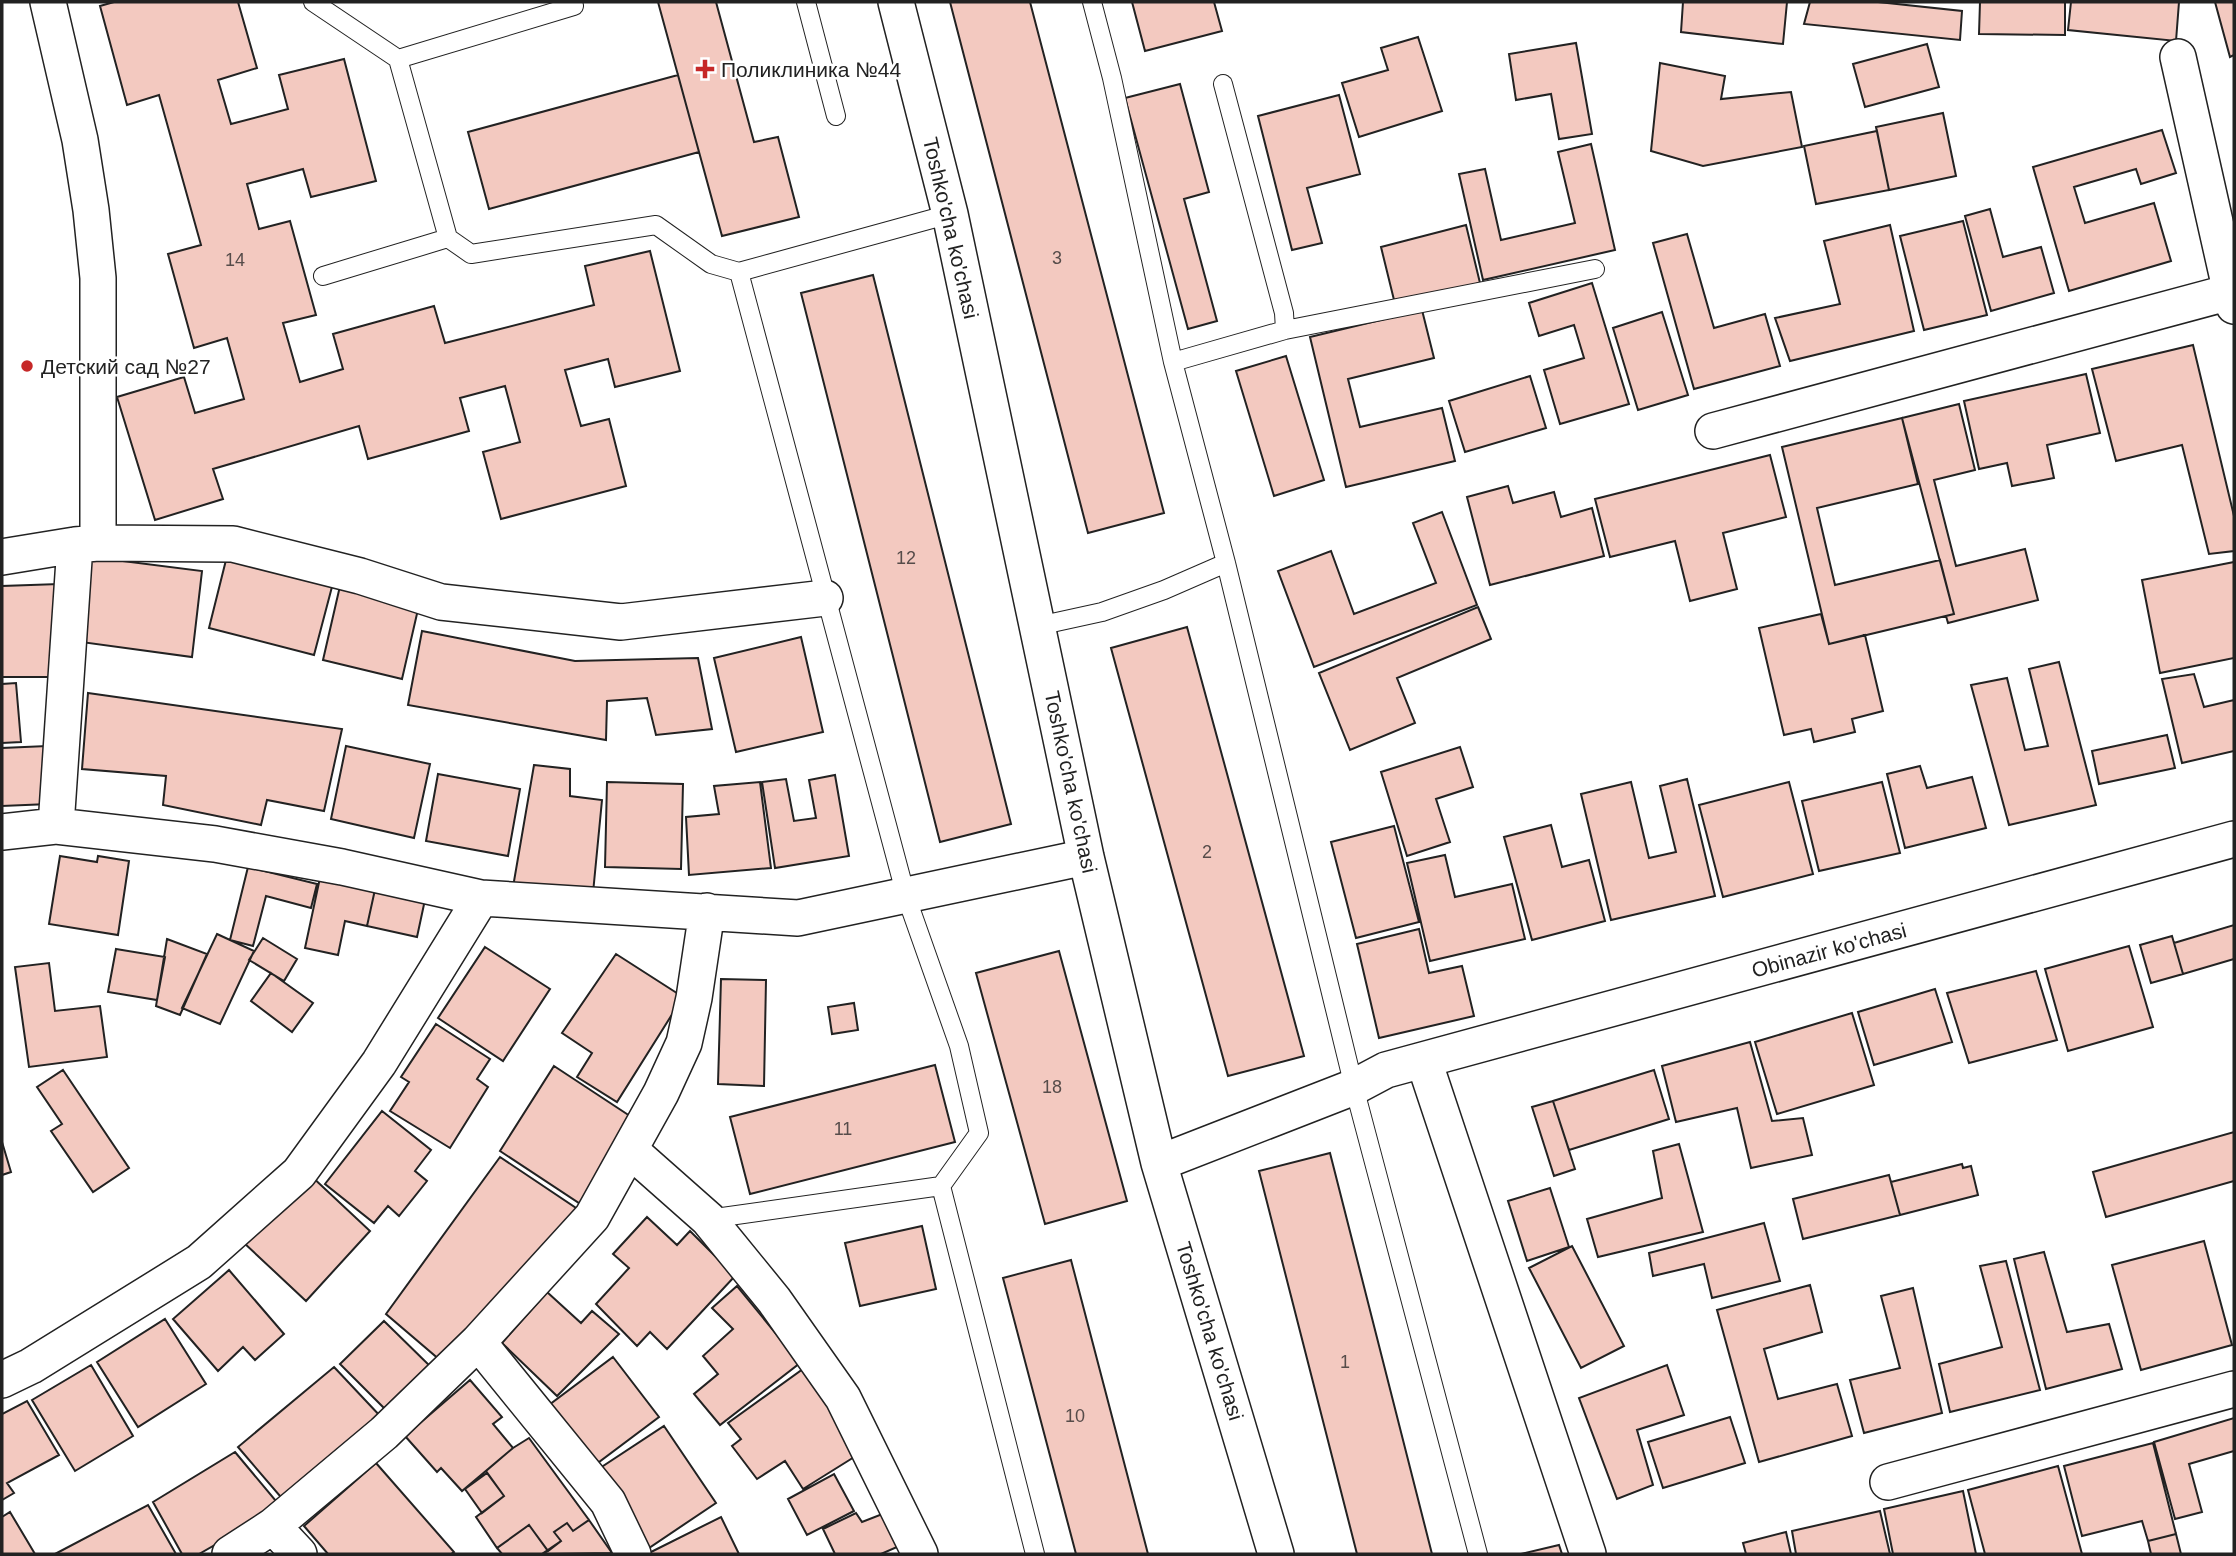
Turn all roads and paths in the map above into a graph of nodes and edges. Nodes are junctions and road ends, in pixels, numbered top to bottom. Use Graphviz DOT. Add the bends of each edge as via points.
graph roads {
  1 [pos="48,2"];
  2 [pos="313,2"];
  3 [pos="806,2"];
  4 [pos="896,2"];
  5 [pos="1092,2"];
  6 [pos="578,3"];
  7 [pos="2178,57"];
  8 [pos="398,59"];
  9 [pos="1223,84"];
  10 [pos="836,116"];
  11 [pos="950,214"];
  12 [pos="448,238"];
  13 [pos="1595,269"];
  14 [pos="739,272"];
  15 [pos="323,276"];
  16 [pos="2233,297"];
  17 [pos="1284,330"];
  18 [pos="1173,362"];
  19 [pos="1713,431"];
  20 [pos="87,544"];
  21 [pos="2,557"];
  22 [pos="1226,563"];
  23 [pos="825,598"];
  24 [pos="1038,626"];
  25 [pos="56,826"];
  26 [pos="2,832"];
  27 [pos="2234,839"];
  28 [pos="1086,857"];
  29 [pos="906,897"];
  30 [pos="481,898"];
  31 [pos="707,911"];
  32 [pos="1424,1060"];
  33 [pos="1354,1087"];
  34 [pos="630,1150"];
  35 [pos="1159,1163"];
  36 [pos="941,1186"];
  37 [pos="708,1219"];
  38 [pos="478,1342"];
  39 [pos="2,1380"];
  40 [pos="2234,1389"];
  41 [pos="1888,1482"];
  42 [pos="273,1526"];
  43 [pos="230,1554"];
  44 [pos="299,1554"];
  45 [pos="633,1554"];
  46 [pos="920,1554"];
  47 [pos="1035,1554"];
  48 [pos="1276,1554"];
  49 [pos="1478,1554"];
  50 [pos="1588,1554"];
  1 -- 20 [label="street" via="80,140 98,278"];
  2 -- 8 [label="lane"];
  3 -- 10 [label="lane"];
  4 -- 11 [label="street, Toshko'cha ko'chasi"];
  5 -- 18 [label="lane"];
  6 -- 8 [label="lane"];
  7 -- 16 [label="street"];
  8 -- 12 [label="lane"];
  9 -- 17 [label="lane" via="1284,313"];
  11 -- 14 [label="lane"];
  11 -- 24 [label="street, Toshko'cha ko'chasi"];
  12 -- 14 [label="lane" via="471,254 656,225 711,264"];
  12 -- 15 [label="lane"];
  13 -- 17 [label="lane"];
  14 -- 23 [label="lane"];
  16 -- 19 [label="street"];
  17 -- 18 [label="lane"];
  18 -- 22 [label="lane"];
  20 -- 21 [label="street"];
  20 -- 23 [label="street" via="233,544 441,602 621,622"];
  20 -- 25 [label="street"];
  22 -- 24 [label="lane" via="1114,607"];
  22 -- 33 [label="lane"];
  23 -- 29 [label="lane"];
  24 -- 28 [label="street, Toshko'cha ko'chasi"];
  25 -- 26 [label="street"];
  25 -- 30 [label="street" via="215,844"];
  27 -- 32 [label="street, Obinazir ko'chasi"];
  28 -- 29 [label="street"];
  28 -- 35 [label="street, Toshko'cha ko'chasi"];
  29 -- 31 [label="street" via="798,918"];
  29 -- 36 [label="lane" via="960,1046 979,1133"];
  30 -- 31 [label="street"];
  30 -- 39 [label="street" via="379,1063 299,1173 198,1262"];
  31 -- 34 [label="street" via="684,1043"];
  32 -- 33 [label="street, Obinazir ko'chasi" via="1386,1070"];
  32 -- 50 [label="street"];
  33 -- 35 [label="street, Obinazir ko'chasi"];
  33 -- 49 [label="lane"];
  34 -- 37 [label="street"];
  34 -- 38 [label="street" via="592,1217"];
  35 -- 48 [label="street, Toshko'cha ko'chasi"];
  36 -- 37 [label="lane"];
  36 -- 47 [label="lane"];
  37 -- 46 [label="street" via="774,1300 843,1398"];
  38 -- 42 [label="street" via="384,1433"];
  38 -- 45 [label="street" via="608,1502"];
  40 -- 41 [label="street"];
  42 -- 43 [label="street"];
  42 -- 44 [label="street"];
}
